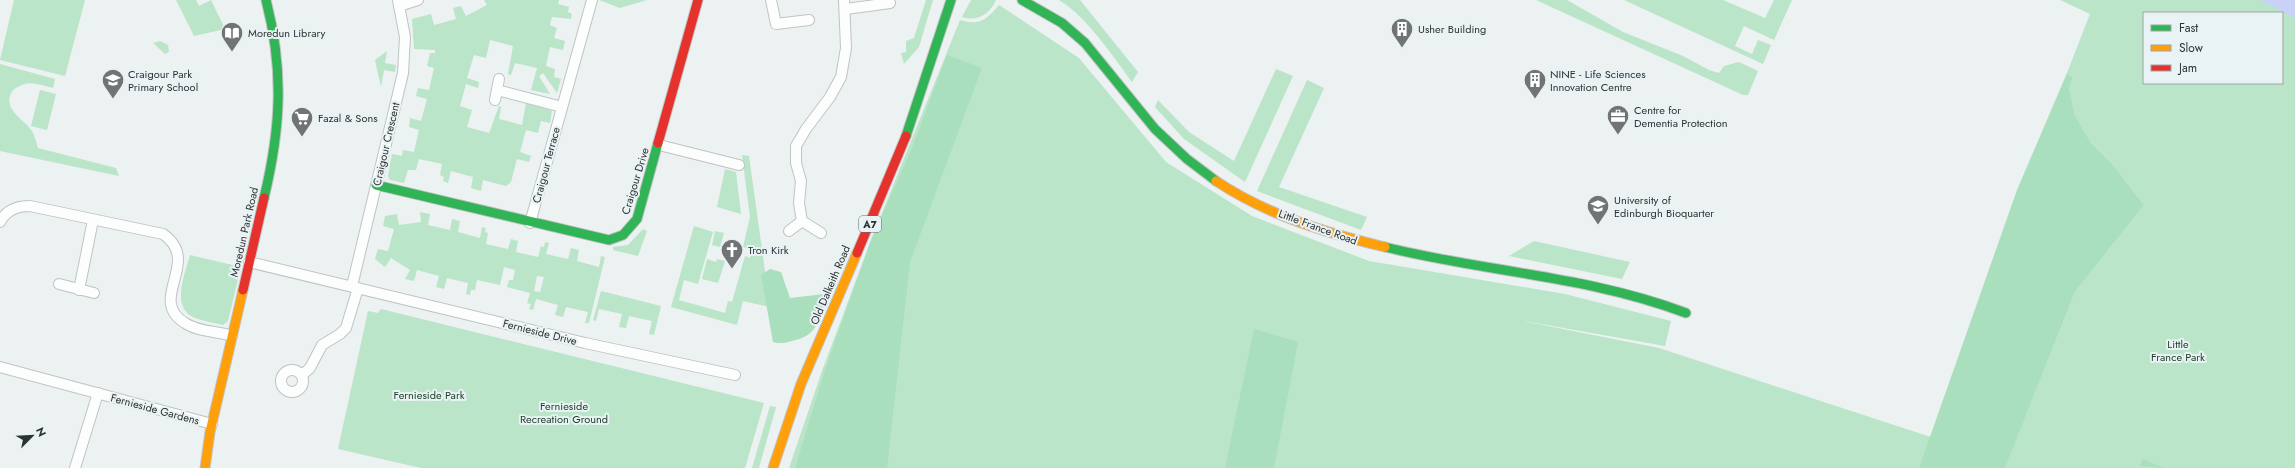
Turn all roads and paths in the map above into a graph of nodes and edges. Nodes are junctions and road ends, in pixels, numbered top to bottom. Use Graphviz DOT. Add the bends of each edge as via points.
graph roads {
  1 [pos="266,0"];
  2 [pos="418,0"];
  3 [pos="592,0"];
  4 [pos="698,0"];
  5 [pos="771,0"];
  6 [pos="951,0"];
  7 [pos="958,0"];
  8 [pos="1022,0"];
  9 [pos="399,3"];
  10 [pos="890,3"];
  11 [pos="845,5"];
  12 [pos="948,11"];
  13 [pos="809,20"];
  14 [pos="776,24"];
  15 [pos="769,32"];
  16 [pos="500,79"];
  17 [pos="562,107"];
  18 [pos="658,145"];
  19 [pos="739,165"];
  20 [pos="376,186"];
  21 [pos="93,220"];
  22 [pos="802,221"];
  23 [pos="0,222"];
  24 [pos="530,223"];
  25 [pos="789,230"];
  26 [pos="821,233"];
  27 [pos="250,262"];
  28 [pos="59,284"];
  29 [pos="355,287"];
  30 [pos="79,290"];
  31 [pos="94,293"];
  32 [pos="1686,313"];
  33 [pos="232,336"];
  34 [pos="0,367"];
  35 [pos="302,375"];
  36 [pos="735,375"];
  37 [pos="98,393"];
  38 [pos="212,424"];
  39 [pos="75,468"];
  40 [pos="206,468"];
  41 [pos="773,468"];
  1 -- 27 [label="street, Moredun Park Road" via="278,57 280,109 275,147"];
  2 -- 9 [label="street"];
  3 -- 17 [label="street, Craigour Terrace"];
  4 -- 18 [label="street, Craigour Drive"];
  5 -- 14 [label="street"];
  6 -- 12 [label="street, Old Dalkeith Road / A7"];
  7 -- 12 [label="street"];
  8 -- 32 [label="street, Little France Road" via="1045,12 1074,33 1103,64 1155,129 1184,156 1225,187 1250,201 1311,227 1369,245 1573,282 1636,296"];
  9 -- 20 [label="street, Craigour Crescent" via="405,36 404,62"];
  10 -- 11 [label="street"];
  11 -- 22 [label="street" via="846,48 841,77 796,146 796,163 801,181 799,203"];
  12 -- 41 [label="street, Old Dalkeith Road / A7" via="899,156 801,384"];
  13 -- 14 [label="street"];
  14 -- 15 [label="street"];
  16 -- 17 [label="street" via="496,95"];
  17 -- 24 [label="street, Craigour Terrace"];
  18 -- 19 [label="street"];
  18 -- 24 [label="street, Craigour Drive" via="637,219 622,237 609,241"];
  20 -- 24 [label="street, Craigour Drive"];
  20 -- 29 [label="street, Craigour Crescent"];
  21 -- 23 [label="street" via="22,206 7,212"];
  21 -- 30 [label="street"];
  21 -- 33 [label="street" via="163,234 170,239 178,249 179,258 170,298 175,314 186,324"];
  22 -- 25 [label="street"];
  22 -- 26 [label="street"];
  27 -- 29 [label="street, Fernieside Drive"];
  27 -- 33 [label="street, Moredun Park Road"];
  28 -- 30 [label="street"];
  29 -- 35 [label="street" via="346,328 322,344 310,368"];
  29 -- 36 [label="street, Fernieside Drive" via="585,343 723,369"];
  30 -- 31 [label="street"];
  33 -- 38 [label="street, Moredun Park Road"];
  34 -- 37 [label="street, Fernieside Gardens"];
  37 -- 38 [label="street, Fernieside Gardens"];
  37 -- 39 [label="street, Fernieside Gardens"];
  38 -- 40 [label="street, Moredun Park Road"];
}
